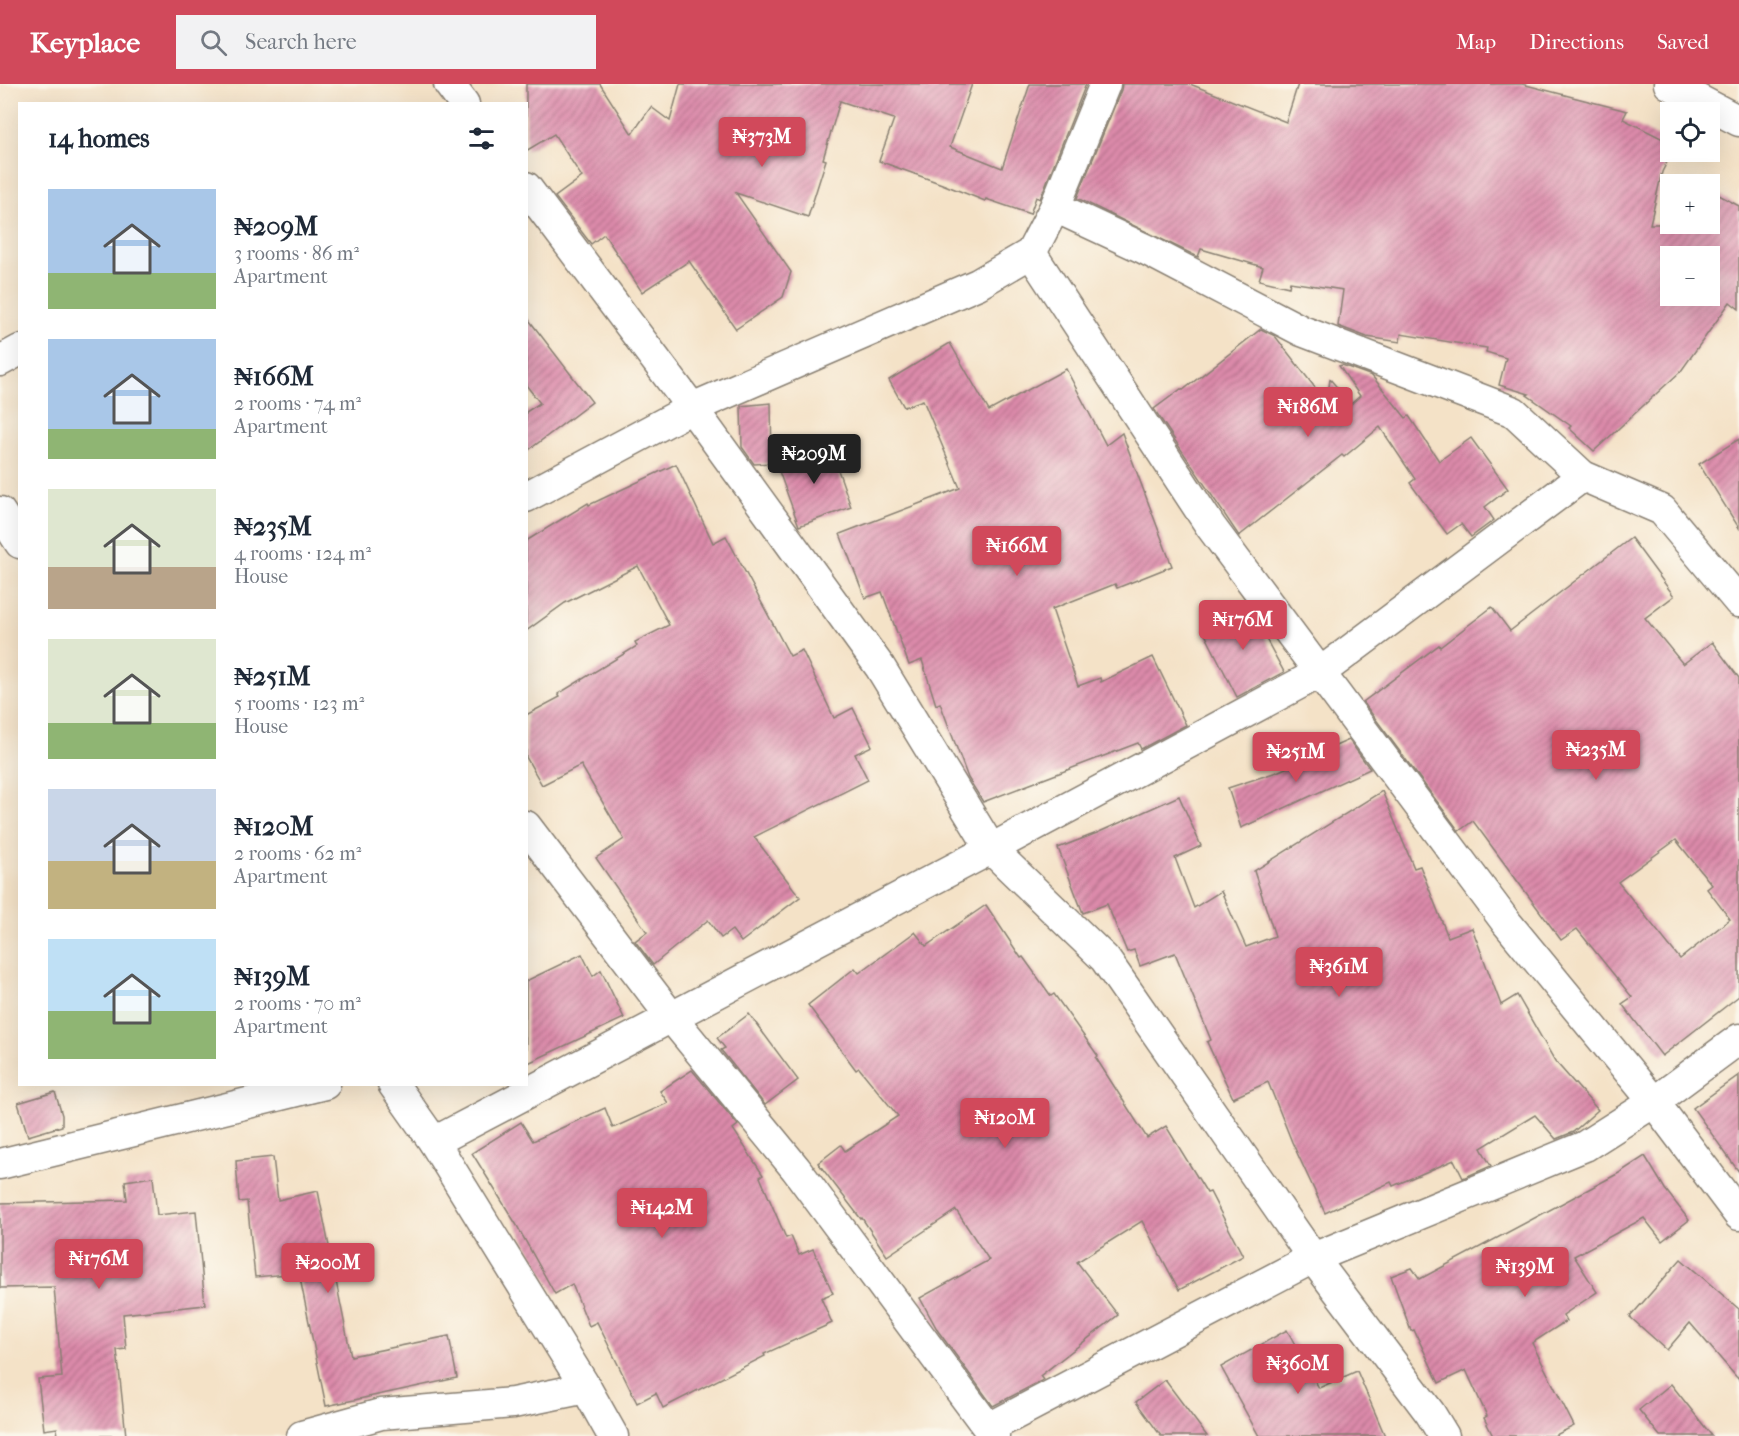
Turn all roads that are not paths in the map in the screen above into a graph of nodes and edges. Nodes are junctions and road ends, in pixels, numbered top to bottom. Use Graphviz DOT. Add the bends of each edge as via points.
graph roads {
  1 [pos="449,84"];
  2 [pos="1105,84"];
  3 [pos="1669,84"];
  4 [pos="462,102"];
  5 [pos="1739,121"];
  6 [pos="528,190"];
  7 [pos="1055,207"];
  8 [pos="1030,254"];
  9 [pos="18,351"];
  10 [pos="0,361"];
  11 [pos="692,408"];
  12 [pos="1583,476"];
  13 [pos="528,496"];
  14 [pos="1,514"];
  15 [pos="18,540"];
  16 [pos="1739,602"];
  17 [pos="1321,672"];
  18 [pos="528,829"];
  19 [pos="991,849"];
  20 [pos="672,1018"];
  21 [pos="1739,1039"];
  22 [pos="317,1086"];
  23 [pos="394,1086"];
  24 [pos="1654,1102"];
  25 [pos="434,1142"];
  26 [pos="0,1164"];
  27 [pos="1739,1215"];
  28 [pos="1313,1258"];
  29 [pos="586,1388"];
  30 [pos="991,1432"];
  31 [pos="302,1436"];
  32 [pos="613,1436"];
  33 [pos="1444,1436"];
  1 -- 4 [label="street"];
  2 -- 7 [label="street"];
  3 -- 5 [label="street"];
  6 -- 11 [label="street"];
  7 -- 8 [label="street"];
  7 -- 12 [label="street" via="1302,331 1514,412"];
  8 -- 11 [label="street" via="978,284"];
  8 -- 17 [label="street" via="1211,527"];
  9 -- 10 [label="street"];
  11 -- 13 [label="street"];
  11 -- 19 [label="street" via="880,667"];
  12 -- 16 [label="street" via="1662,510"];
  12 -- 17 [label="street"];
  14 -- 15 [label="street"];
  17 -- 19 [label="street"];
  17 -- 24 [label="street" via="1506,922"];
  18 -- 20 [label="street"];
  19 -- 20 [label="street"];
  19 -- 28 [label="street" via="1105,959"];
  20 -- 25 [label="street"];
  20 -- 30 [label="street" via="795,1170"];
  21 -- 24 [label="street"];
  22 -- 26 [label="street"];
  23 -- 25 [label="street"];
  24 -- 27 [label="street"];
  24 -- 28 [label="street" via="1585,1146"];
  25 -- 29 [label="street"];
  28 -- 30 [label="street"];
  28 -- 33 [label="street"];
  29 -- 31 [label="street" via="513,1403 381,1414"];
  29 -- 32 [label="street"];
}
